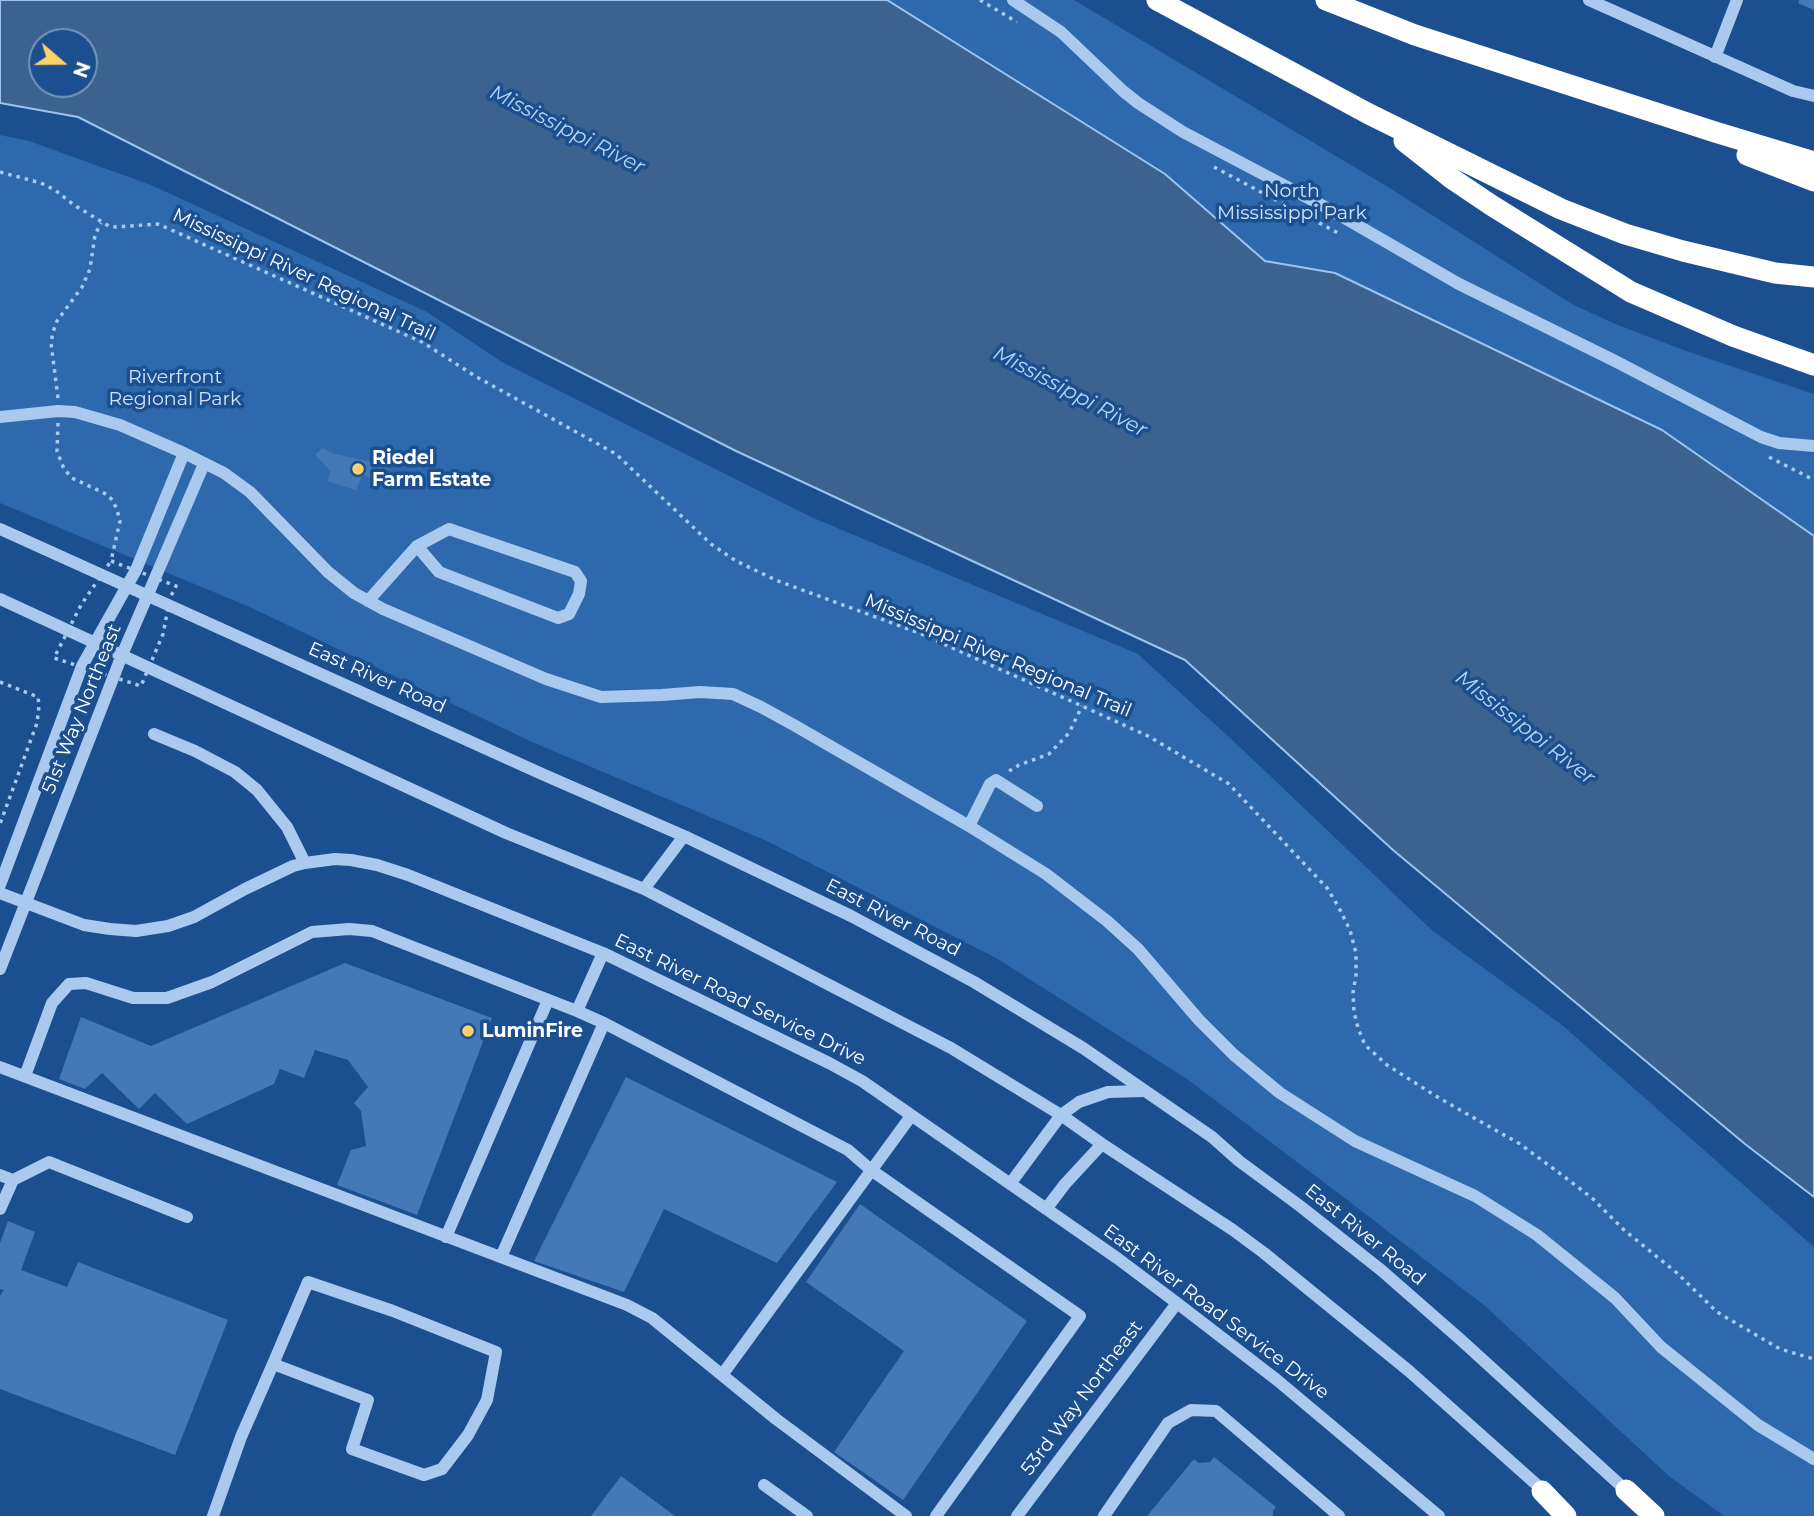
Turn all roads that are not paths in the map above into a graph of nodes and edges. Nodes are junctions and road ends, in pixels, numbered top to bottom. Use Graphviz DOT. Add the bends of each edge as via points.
graph roads {
  1 [pos="1013,0"];
  2 [pos="1157,0"];
  3 [pos="1326,0"];
  4 [pos="1589,0"];
  5 [pos="1737,0"];
  6 [pos="1715,57"];
  7 [pos="1546,78"];
  8 [pos="1814,96"];
  9 [pos="1369,114"];
  10 [pos="1814,162"];
  11 [pos="1814,181"];
  12 [pos="1574,257"];
  13 [pos="1814,277"];
  14 [pos="1814,356"];
  15 [pos="1814,365"];
  16 [pos="0,418"];
  17 [pos="1814,446"];
  18 [pos="184,453"];
  19 [pos="204,464"];
  20 [pos="0,529"];
  21 [pos="418,546"];
  22 [pos="128,587"];
  23 [pos="149,596"];
  24 [pos="0,599"];
  25 [pos="369,601"];
  26 [pos="95,642"];
  27 [pos="122,655"];
  28 [pos="154,734"];
  29 [pos="1038,806"];
  30 [pos="969,826"];
  31 [pos="684,836"];
  32 [pos="305,863"];
  33 [pos="0,885"];
  34 [pos="644,889"];
  35 [pos="0,893"];
  36 [pos="26,904"];
  37 [pos="603,953"];
  38 [pos="0,970"];
  39 [pos="548,1000"];
  40 [pos="577,1011"];
  41 [pos="604,1023"];
  42 [pos="0,1067"];
  43 [pos="25,1076"];
  44 [pos="1144,1091"];
  45 [pos="1061,1115"];
  46 [pos="911,1116"];
  47 [pos="1102,1144"];
  48 [pos="871,1170"];
  49 [pos="0,1175"];
  50 [pos="13,1180"];
  51 [pos="1010,1184"];
  52 [pos="0,1209"];
  53 [pos="1046,1209"];
  54 [pos="187,1217"];
  55 [pos="446,1237"];
  56 [pos="501,1257"];
  57 [pos="1177,1303"];
  58 [pos="273,1364"];
  59 [pos="722,1375"];
  60 [pos="1814,1459"];
  61 [pos="764,1485"];
  62 [pos="1626,1490"];
  63 [pos="1542,1491"];
  64 [pos="213,1516"];
  65 [pos="807,1516"];
  66 [pos="906,1516"];
  67 [pos="936,1516"];
  68 [pos="1017,1516"];
  69 [pos="1104,1516"];
  70 [pos="1339,1516"];
  71 [pos="1439,1516"];
  72 [pos="1566,1516"];
  73 [pos="1573,1516"];
  74 [pos="1656,1516"];
  1 -- 17 [label="street" via="1061,32 1138,103 1183,132 1459,284 1761,437"];
  2 -- 9 [label="highway"];
  3 -- 7 [label="highway"];
  4 -- 6 [label="street"];
  5 -- 6 [label="street"];
  6 -- 8 [label="street" via="1793,92"];
  7 -- 10 [label="highway"];
  7 -- 11 [label="highway"];
  9 -- 12 [label="highway" via="1451,178"];
  9 -- 13 [label="highway" via="1535,197 1625,234 1747,268"];
  12 -- 14 [label="highway" via="1715,320"];
  12 -- 15 [label="highway" via="1642,297"];
  16 -- 18 [label="street" via="75,412 120,425"];
  18 -- 19 [label="street"];
  18 -- 22 [label="street, 51st Way Northeast"];
  19 -- 23 [label="street, 51st Way Northeast"];
  19 -- 25 [label="street" via="250,492 328,572"];
  20 -- 22 [label="street, East River Road"];
  21 -- 21 [label="street" via="439,572 558,618 569,614 579,594 581,581 575,572 449,529"];
  21 -- 25 [label="street"];
  22 -- 23 [label="street, East River Road"];
  22 -- 26 [label="street, 51st Way Northeast"];
  23 -- 27 [label="street, 51st Way Northeast"];
  23 -- 31 [label="street, East River Road"];
  24 -- 26 [label="street"];
  25 -- 30 [label="street" via="546,679 601,697 733,694"];
  26 -- 27 [label="street"];
  26 -- 33 [label="street, 51st Way Northeast"];
  27 -- 34 [label="street" via="506,833"];
  27 -- 36 [label="street, 51st Way Northeast"];
  28 -- 32 [label="street" via="235,772 257,790 287,827"];
  29 -- 30 [label="street" via="996,780 990,783"];
  30 -- 60 [label="street" via="1046,874 1107,921 1226,1047 1280,1093 1355,1141 1475,1196 1537,1236 1615,1298 1661,1347 1758,1425"];
  31 -- 34 [label="street"];
  31 -- 44 [label="street, East River Road" via="851,916 974,982"];
  32 -- 36 [label="street, East River Road Service Drive" via="194,917 136,931 84,925"];
  32 -- 37 [label="street, East River Road Service Drive" via="335,859 377,864"];
  34 -- 45 [label="street" via="951,1048"];
  35 -- 36 [label="street, East River Road Service Drive"];
  36 -- 38 [label="street, 51st Way Northeast"];
  37 -- 40 [label="street"];
  37 -- 46 [label="street, East River Road Service Drive" via="829,1063"];
  39 -- 40 [label="street"];
  39 -- 43 [label="street" via="372,931 312,932 212,982 167,998 133,998 86,983 69,984 52,1003"];
  39 -- 55 [label="street"];
  40 -- 41 [label="street"];
  41 -- 48 [label="street" via="848,1150"];
  41 -- 56 [label="street"];
  42 -- 43 [label="street"];
  43 -- 55 [label="street"];
  44 -- 45 [label="street" via="1108,1092 1079,1102"];
  44 -- 62 [label="street, East River Road" via="1212,1137 1381,1270"];
  45 -- 47 [label="street"];
  45 -- 51 [label="street"];
  46 -- 48 [label="street"];
  46 -- 51 [label="street, East River Road Service Drive"];
  47 -- 53 [label="street"];
  47 -- 63 [label="street" via="1233,1230 1319,1296"];
  48 -- 59 [label="street"];
  48 -- 67 [label="street" via="1080,1316"];
  49 -- 50 [label="street"];
  50 -- 52 [label="street"];
  50 -- 54 [label="street" via="49,1162"];
  51 -- 53 [label="street, East River Road Service Drive"];
  53 -- 57 [label="street, East River Road Service Drive"];
  55 -- 56 [label="street"];
  56 -- 59 [label="street" via="652,1318"];
  57 -- 68 [label="street, 53rd Way Northeast"];
  57 -- 71 [label="street, East River Road Service Drive"];
  58 -- 58 [label="street" via="308,1282 496,1352 487,1400 468,1435 442,1469 424,1475 352,1449 368,1400"];
  58 -- 64 [label="street"];
  59 -- 66 [label="street"];
  61 -- 65 [label="street"];
  62 -- 74 [label="highway"];
  63 -- 72 [label="highway"];
  63 -- 73 [label="street"];
  69 -- 70 [label="street" via="1168,1423 1191,1410 1216,1411"];
}
